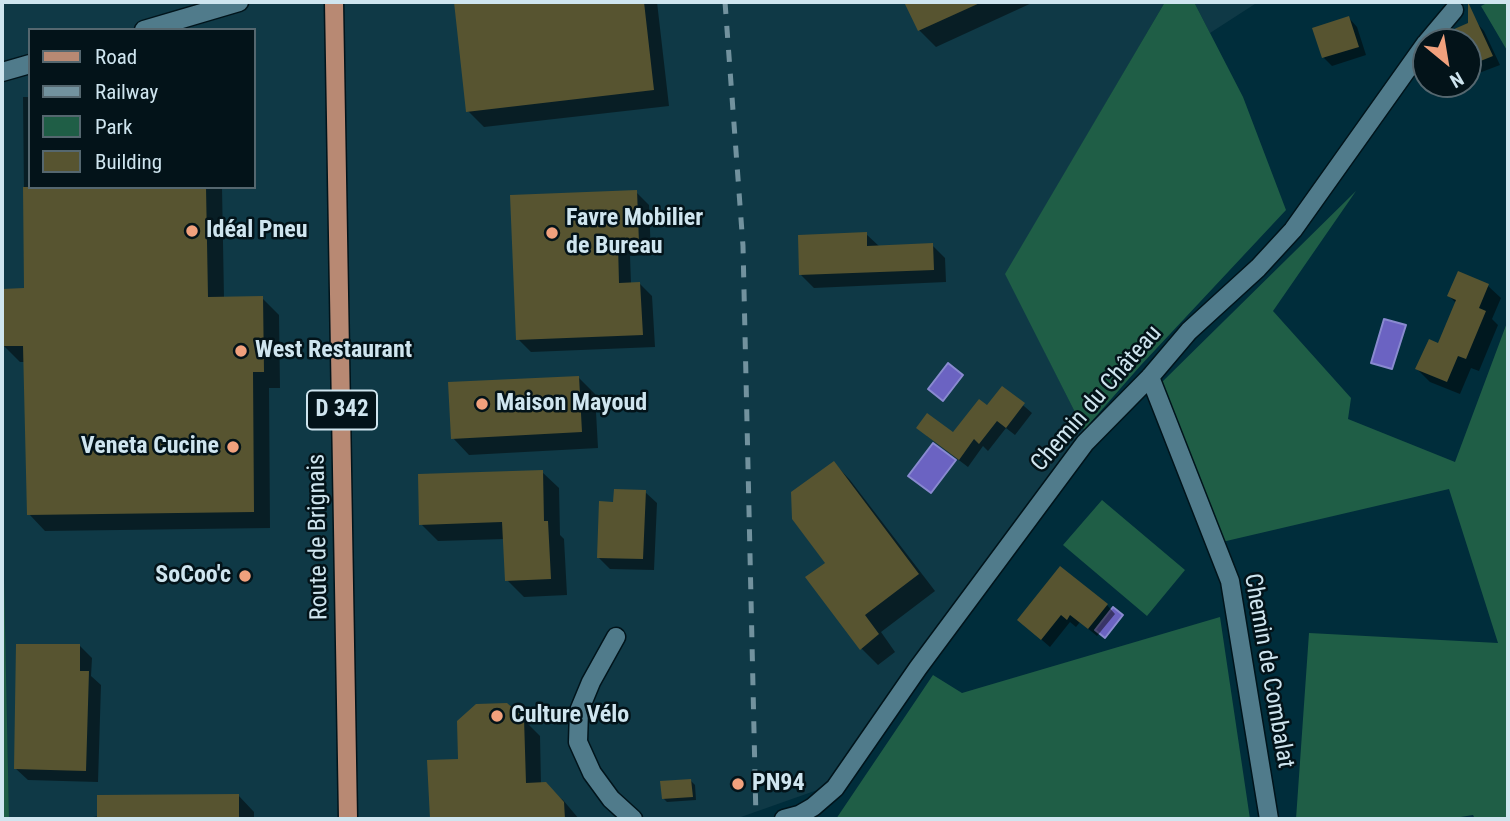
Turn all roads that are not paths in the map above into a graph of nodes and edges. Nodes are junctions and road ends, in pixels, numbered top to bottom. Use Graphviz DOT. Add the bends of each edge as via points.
graph roads {
  1 [pos="239,2"];
  2 [pos="334,2"];
  3 [pos="1454,10"];
  4 [pos="151,28"];
  5 [pos="1438,28"];
  6 [pos="1412,62"];
  7 [pos="28,65"];
  8 [pos="2,72"];
  9 [pos="1150,377"];
  10 [pos="616,637"];
  11 [pos="348,819"];
  12 [pos="633,819"];
  13 [pos="784,819"];
  14 [pos="1269,819"];
  1 -- 4 [label="street"];
  2 -- 11 [label="main road, Route de Brignais / D 342"];
  3 -- 5 [label="street, Chemin du Château"];
  6 -- 9 [label="street, Chemin du Château" via="1293,230 1189,331"];
  7 -- 8 [label="street"];
  9 -- 13 [label="street, Chemin du Château" via="1085,443 835,788 813,807"];
  9 -- 14 [label="street, Chemin de Combalat" via="1230,581"];
  10 -- 12 [label="street" via="579,710 578,742 611,799"];
}
